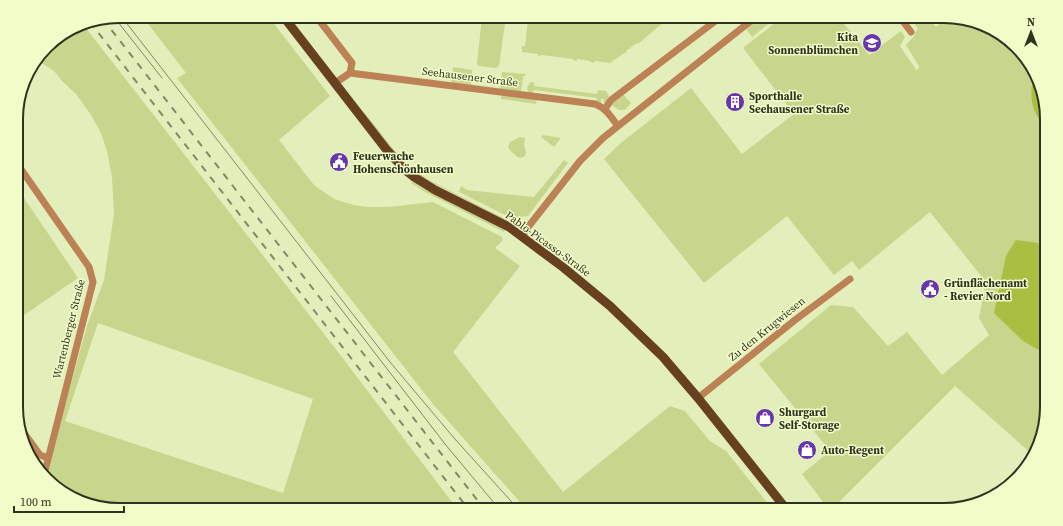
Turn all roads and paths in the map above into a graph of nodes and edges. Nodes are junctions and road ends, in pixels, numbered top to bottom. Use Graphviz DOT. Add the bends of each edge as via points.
graph roads {
  1 [pos="288,23"];
  2 [pos="321,23"];
  3 [pos="713,23"];
  4 [pos="748,23"];
  5 [pos="904,23"];
  6 [pos="911,32"];
  7 [pos="350,73"];
  8 [pos="335,83"];
  9 [pos="605,109"];
  10 [pos="617,125"];
  11 [pos="23,172"];
  12 [pos="521,236"];
  13 [pos="850,279"];
  14 [pos="698,398"];
  15 [pos="29,439"];
  16 [pos="48,458"];
  17 [pos="46,468"];
  18 [pos="781,503"];
  1 -- 8 [label="main road, Pablo-Picasso-Straße"];
  2 -- 7 [label="street" via="352,63"];
  3 -- 9 [label="street" via="611,100"];
  4 -- 10 [label="street"];
  5 -- 6 [label="street"];
  7 -- 8 [label="street"];
  7 -- 9 [label="street, Seehausener Straße" via="595,104"];
  8 -- 12 [label="main road, Pablo-Picasso-Straße" via="390,154 414,177"];
  9 -- 10 [label="street"];
  10 -- 12 [label="street" via="591,149"];
  11 -- 16 [label="street, Wartenberger Straße" via="89,267 93,282"];
  12 -- 14 [label="main road, Pablo-Picasso-Straße" via="610,306 664,357"];
  13 -- 14 [label="street, Zu den Krugwiesen"];
  14 -- 18 [label="main road, Pablo-Picasso-Straße"];
  15 -- 16 [label="street" via="40,455"];
  16 -- 17 [label="street, Wartenberger Straße"];
}
